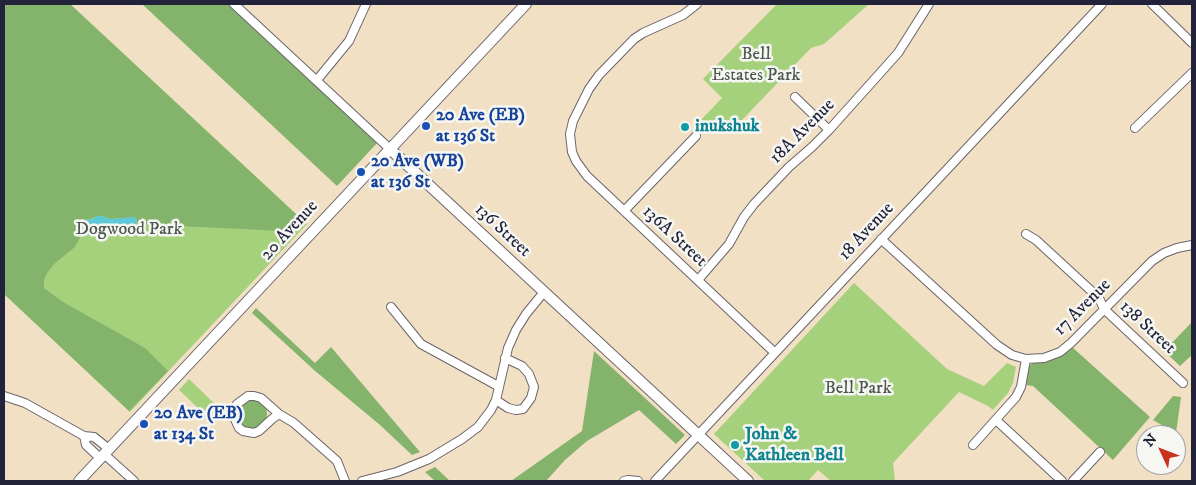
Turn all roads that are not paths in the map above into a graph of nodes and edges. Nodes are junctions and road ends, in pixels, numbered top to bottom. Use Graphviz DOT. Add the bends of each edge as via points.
graph roads {
  1 [pos="234,4"];
  2 [pos="366,4"];
  3 [pos="526,4"];
  4 [pos="697,4"];
  5 [pos="928,4"];
  6 [pos="1102,4"];
  7 [pos="1152,4"];
  8 [pos="1192,43"];
  9 [pos="1192,73"];
  10 [pos="316,80"];
  11 [pos="795,98"];
  12 [pos="1135,128"];
  13 [pos="829,130"];
  14 [pos="696,136"];
  15 [pos="390,149"];
  16 [pos="624,211"];
  17 [pos="1026,234"];
  18 [pos="881,239"];
  19 [pos="1192,245"];
  20 [pos="698,280"];
  21 [pos="544,292"];
  22 [pos="391,307"];
  23 [pos="1104,308"];
  24 [pos="774,352"];
  25 [pos="505,358"];
  26 [pos="1026,359"];
  27 [pos="1183,383"];
  28 [pos="498,386"];
  29 [pos="4,396"];
  30 [pos="496,400"];
  31 [pos="279,414"];
  32 [pos="996,420"];
  33 [pos="698,435"];
  34 [pos="84,436"];
  35 [pos="973,445"];
  36 [pos="1100,452"];
  37 [pos="105,454"];
  38 [pos="79,481"];
  39 [pos="134,481"];
  40 [pos="345,481"];
  41 [pos="362,481"];
  42 [pos="624,481"];
  43 [pos="638,481"];
  44 [pos="655,481"];
  45 [pos="748,481"];
  46 [pos="1062,481"];
  47 [pos="1073,481"];
  1 -- 10 [label="street, 136 Street"];
  2 -- 10 [label="street" via="349,41"];
  3 -- 15 [label="street, 20 Avenue"];
  4 -- 16 [label="street, 136A Street" via="683,15 643,33 625,47 588,89 575,115 570,134 572,152 581,169"];
  5 -- 13 [label="street, 18A Avenue" via="898,53"];
  6 -- 18 [label="street, 18 Avenue"];
  7 -- 8 [label="street"];
  9 -- 12 [label="street"];
  10 -- 15 [label="street, 136 Street"];
  11 -- 13 [label="street"];
  13 -- 20 [label="street, 18A Avenue" via="754,204 729,244"];
  14 -- 16 [label="street"];
  15 -- 21 [label="street, 136 Street"];
  15 -- 37 [label="street, 20 Avenue"];
  16 -- 20 [label="street, 136A Street"];
  17 -- 23 [label="street, 138 Street" via="1099,298"];
  18 -- 24 [label="street, 18 Avenue"];
  18 -- 26 [label="street" via="997,346"];
  19 -- 23 [label="street, 17 Avenue" via="1164,253 1152,261"];
  20 -- 24 [label="street, 136A Street"];
  21 -- 25 [label="street" via="516,330"];
  21 -- 33 [label="street, 136 Street"];
  22 -- 28 [label="street" via="421,344"];
  23 -- 26 [label="street, 17 Avenue" via="1060,352 1044,358"];
  23 -- 27 [label="street, 138 Street"];
  24 -- 33 [label="street, 18 Avenue"];
  25 -- 28 [label="street"];
  25 -- 30 [label="street" via="522,366 534,387 523,409 508,408"];
  26 -- 32 [label="street" via="1021,388"];
  28 -- 30 [label="street"];
  29 -- 34 [label="street"];
  30 -- 41 [label="street" via="478,427 445,450 414,466"];
  31 -- 31 [label="street" via="254,396 237,404 234,417 243,432 254,433"];
  31 -- 40 [label="street" via="337,461"];
  32 -- 35 [label="street"];
  32 -- 46 [label="street"];
  33 -- 44 [label="street, 18 Avenue"];
  33 -- 45 [label="street, 136 Street"];
  34 -- 37 [label="street" via="86,444"];
  34 -- 37 [label="street" via="94,437"];
  36 -- 47 [label="street"];
  37 -- 38 [label="street, 20 Avenue"];
  37 -- 39 [label="street"];
  42 -- 43 [label="street"];
}
